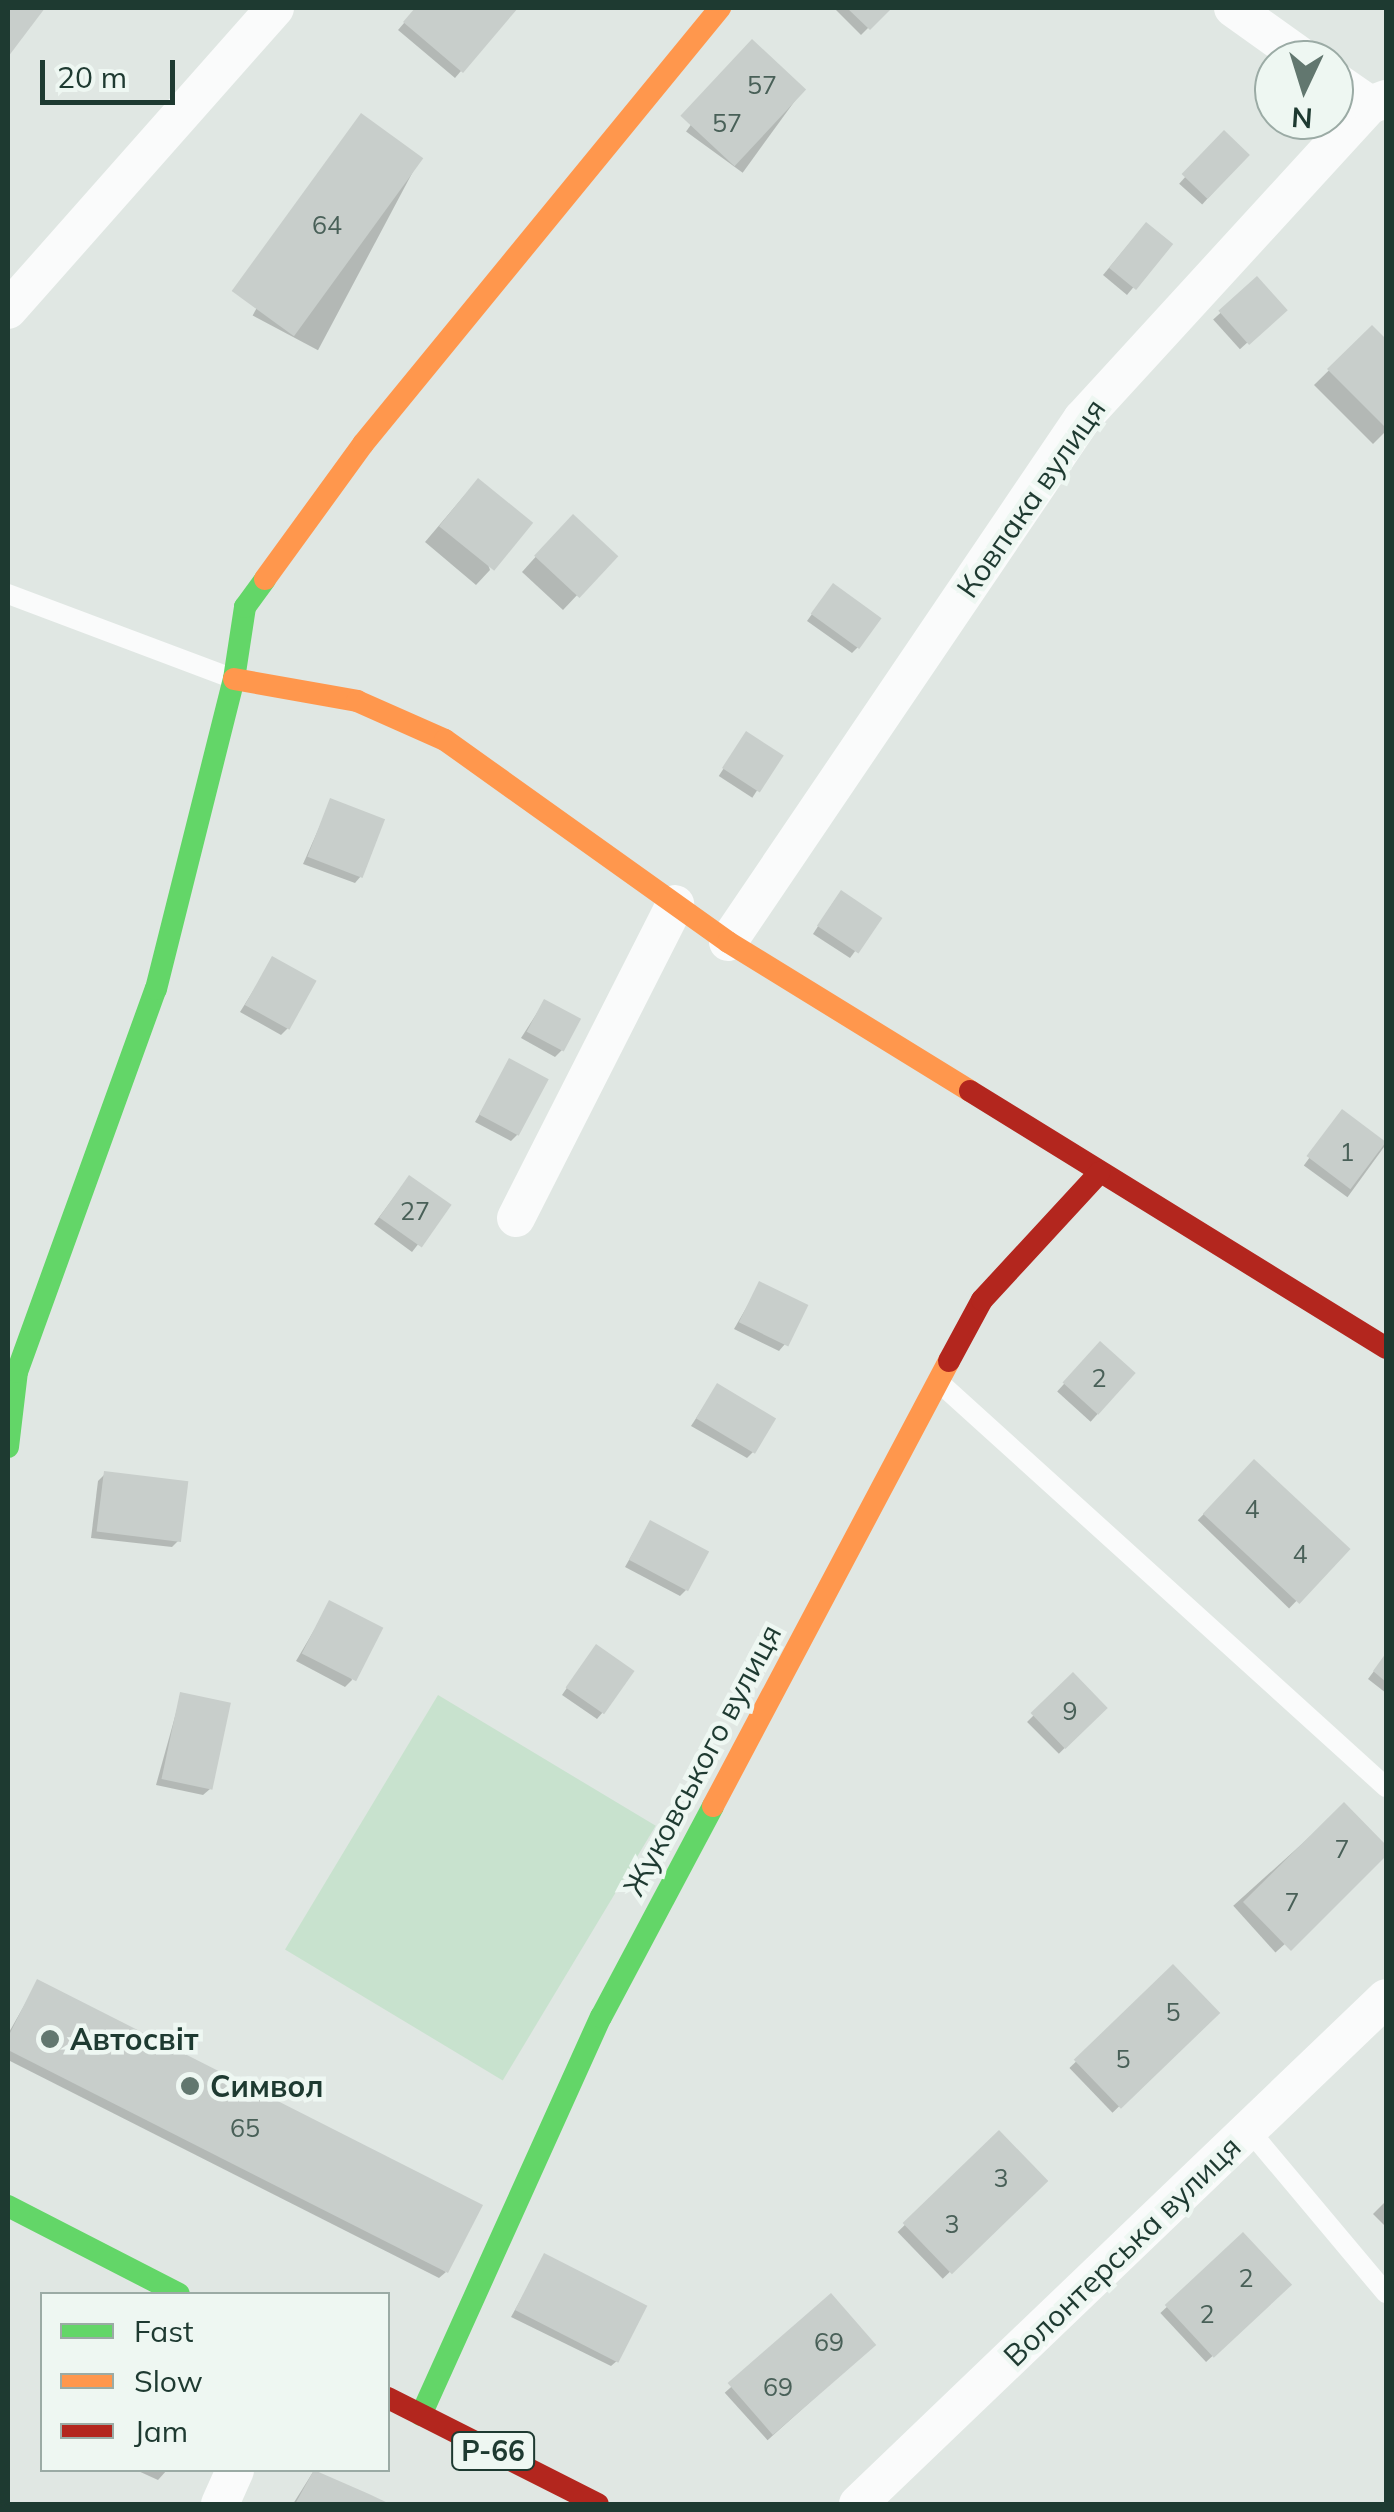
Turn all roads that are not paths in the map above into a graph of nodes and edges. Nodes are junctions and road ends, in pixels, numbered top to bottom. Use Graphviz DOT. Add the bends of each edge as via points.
graph roads {
  1 [pos="276,8"];
  2 [pos="720,8"];
  3 [pos="1233,8"];
  4 [pos="1278,40"];
  5 [pos="1354,90"];
  6 [pos="1378,102"];
  7 [pos="8,310"];
  8 [pos="8,594"];
  9 [pos="234,679"];
  10 [pos="675,904"];
  11 [pos="728,942"];
  12 [pos="1099,1172"];
  13 [pos="516,1218"];
  14 [pos="1386,1348"];
  15 [pos="942,1385"];
  16 [pos="8,1447"];
  17 [pos="1386,1787"];
  18 [pos="1386,1998"];
  19 [pos="1249,2130"];
  20 [pos="8,2206"];
  21 [pos="176,2292"];
  22 [pos="1386,2293"];
  23 [pos="390,2399"];
  24 [pos="421,2415"];
  25 [pos="234,2472"];
  26 [pos="220,2504"];
  27 [pos="598,2504"];
  28 [pos="858,2504"];
  1 -- 7 [label="street"];
  2 -- 9 [label="street" via="363,444 245,607"];
  3 -- 4 [label="street"];
  5 -- 6 [label="street"];
  6 -- 11 [label="street, Ковпака вулиця" via="1082,418"];
  8 -- 9 [label="lane"];
  9 -- 10 [label="street" via="358,701 445,740"];
  9 -- 16 [label="street" via="156,990 17,1372"];
  10 -- 11 [label="street"];
  10 -- 13 [label="street"];
  11 -- 12 [label="street"];
  12 -- 14 [label="street"];
  12 -- 15 [label="street, Жуковського вулиця" via="982,1300"];
  15 -- 17 [label="lane"];
  15 -- 24 [label="street, Жуковського вулиця" via="601,2017"];
  18 -- 19 [label="street, Волонтерська вулиця"];
  19 -- 22 [label="lane"];
  19 -- 28 [label="street, Волонтерська вулиця"];
  20 -- 21 [label="street"];
  23 -- 24 [label="street, Р-66"];
  24 -- 27 [label="street, Р-66"];
  25 -- 26 [label="street"];
}
